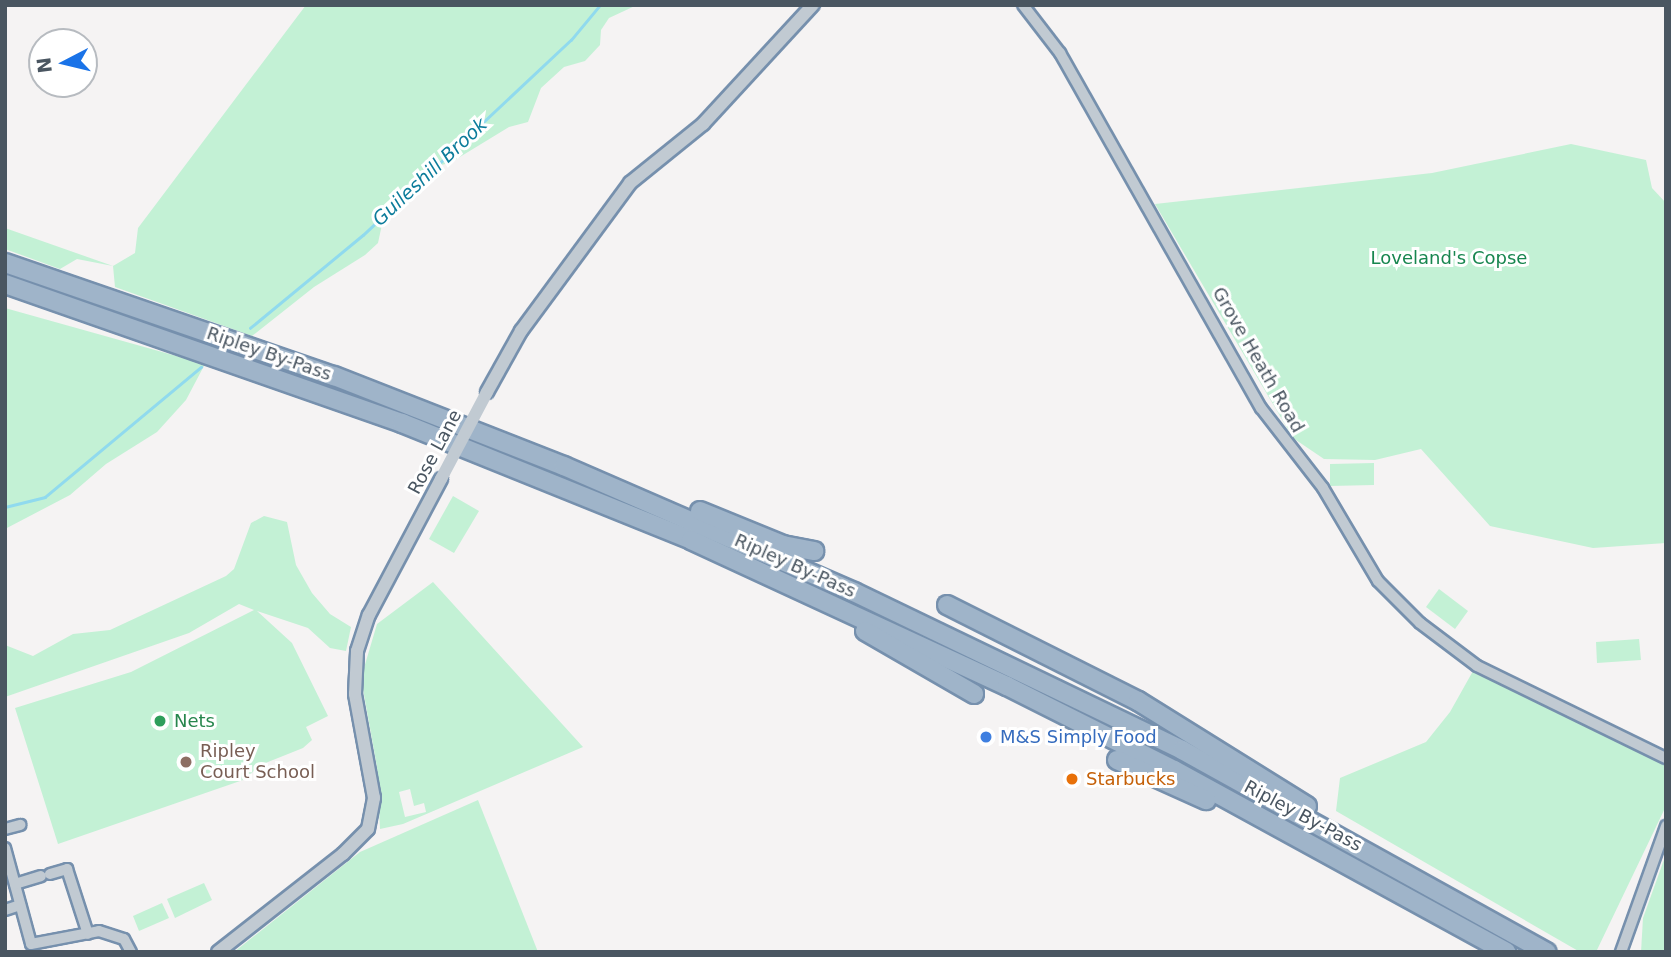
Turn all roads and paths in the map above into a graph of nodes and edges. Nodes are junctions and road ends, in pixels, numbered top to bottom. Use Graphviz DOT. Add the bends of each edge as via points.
graph roads {
  1 [pos="813,5"];
  2 [pos="1023,5"];
  3 [pos="5,263"];
  4 [pos="5,284"];
  5 [pos="564,466"];
  6 [pos="691,540"];
  7 [pos="814,551"];
  8 [pos="947,604"];
  9 [pos="974,694"];
  10 [pos="1666,758"];
  11 [pos="1117,761"];
  12 [pos="20,825"];
  13 [pos="1666,826"];
  14 [pos="5,829"];
  15 [pos="5,848"];
  16 [pos="15,884"];
  17 [pos="1445,893"];
  18 [pos="20,905"];
  19 [pos="5,909"];
  20 [pos="1432,910"];
  21 [pos="88,934"];
  22 [pos="131,952"];
  23 [pos="218,952"];
  24 [pos="1506,952"];
  25 [pos="1548,952"];
  26 [pos="1621,952"];
  1 -- 23 [label="street, Rose Lane, bridge" via="704,124 629,183 521,331 369,615 357,651 355,694 374,798 368,829"];
  2 -- 10 [label="street, Grove Heath Road" via="1060,53 1273,427 1323,488 1378,582 1420,623 1477,666"];
  3 -- 5 [label="highway, Ripley By-Pass" via="334,376"];
  4 -- 6 [label="highway, Ripley By-Pass" via="401,423"];
  5 -- 7 [label="highway" via="662,496 783,545"];
  5 -- 17 [label="highway, Ripley By-Pass" via="1013,666 1182,750"];
  6 -- 9 [label="highway"];
  6 -- 20 [label="highway, Ripley By-Pass" via="1007,685"];
  8 -- 17 [label="highway" via="1138,701"];
  11 -- 20 [label="highway"];
  12 -- 14 [label="street"];
  13 -- 26 [label="street"];
  15 -- 16 [label="street"];
  16 -- 18 [label="street"];
  16 -- 21 [label="street" via="67,869"];
  17 -- 25 [label="highway, Ripley By-Pass"];
  18 -- 19 [label="street"];
  18 -- 21 [label="street" via="31,944"];
  20 -- 24 [label="highway, Ripley By-Pass"];
  21 -- 22 [label="street" via="99,931 124,939"];
}
